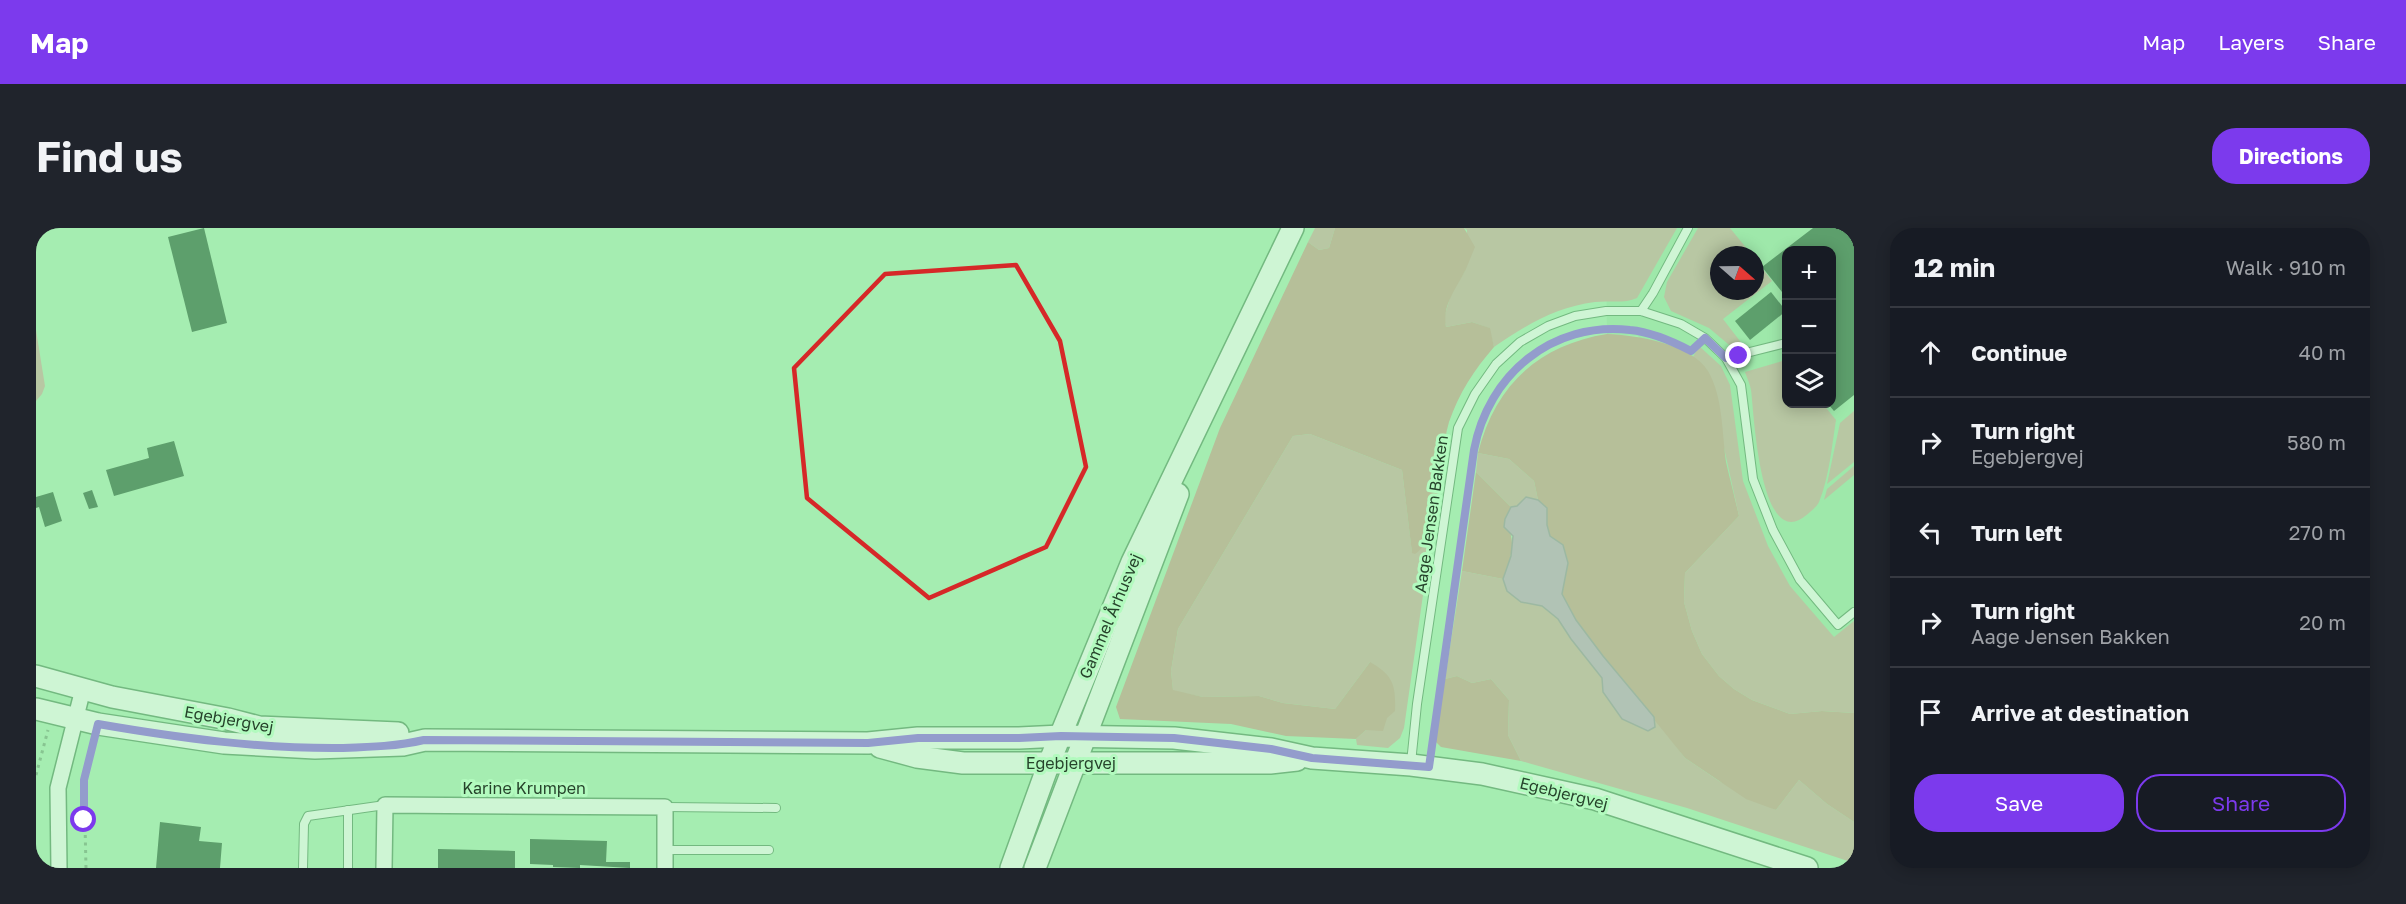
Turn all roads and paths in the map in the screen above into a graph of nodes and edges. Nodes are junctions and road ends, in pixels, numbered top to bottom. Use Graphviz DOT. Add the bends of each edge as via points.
graph roads {
  1 [pos="1293,228"];
  2 [pos="1688,228"];
  3 [pos="1641,311"];
  4 [pos="1705,338"];
  5 [pos="1782,345"];
  6 [pos="1726,358"];
  7 [pos="1226,370"];
  8 [pos="1854,612"];
  9 [pos="36,676"];
  10 [pos="83,689"];
  11 [pos="44,711"];
  12 [pos="76,719"];
  13 [pos="98,724"];
  14 [pos="259,727"];
  15 [pos="1061,736"];
  16 [pos="1085,736"];
  17 [pos="424,740"];
  18 [pos="868,743"];
  19 [pos="1312,758"];
  20 [pos="1049,763"];
  21 [pos="1075,763"];
  22 [pos="1420,766"];
  23 [pos="36,775"];
  24 [pos="385,805"];
  25 [pos="665,807"];
  26 [pos="776,808"];
  27 [pos="348,810"];
  28 [pos="665,850"];
  29 [pos="769,850"];
  30 [pos="59,868"];
  31 [pos="86,868"];
  32 [pos="303,868"];
  33 [pos="348,868"];
  34 [pos="384,868"];
  35 [pos="664,868"];
  36 [pos="1011,868"];
  37 [pos="1035,868"];
  38 [pos="1807,868"];
  1 -- 7 [label="street, Gammel Århusvej"];
  2 -- 3 [label="lane"];
  3 -- 4 [label="lane, Aage Jensen Bakken" via="1681,324"];
  3 -- 22 [label="lane, Aage Jensen Bakken" via="1575,316 1520,342 1496,364 1462,419 1417,704"];
  4 -- 6 [label="lane, Aage Jensen Bakken"];
  4 -- 22 [label="path" via="1691,351 1654,334 1631,330 1581,333 1539,350 1501,385 1479,425"];
  5 -- 6 [label="lane"];
  6 -- 8 [label="lane, Aage Jensen Bakken" via="1742,386 1753,479 1773,530 1800,580 1838,625"];
  7 -- 15 [label="street, Gammel Århusvej" via="1132,562"];
  7 -- 16 [label="street, Gammel Århusvej"];
  9 -- 10 [label="street, Egebjergvej"];
  10 -- 12 [label="street"];
  10 -- 14 [label="street, Egebjergvej"];
  11 -- 12 [label="street, Egebjergvej"];
  11 -- 23 [label="path"];
  12 -- 13 [label="street, Egebjergvej"];
  12 -- 14 [label="street" via="81,711 95,706 190,724 238,730"];
  12 -- 30 [label="street" via="58,788"];
  13 -- 17 [label="street, Egebjergvej" via="268,746 363,747"];
  13 -- 31 [label="path" via="84,780"];
  14 -- 17 [label="street, Egebjergvej" via="404,734"];
  15 -- 16 [label="street, Egebjergvej"];
  15 -- 18 [label="street, Egebjergvej" via="918,738"];
  15 -- 20 [label="street, Gammel Århusvej"];
  16 -- 19 [label="street, Egebjergvej" via="1174,738 1271,749"];
  16 -- 21 [label="street, Gammel Århusvej"];
  17 -- 18 [label="street, Egebjergvej"];
  18 -- 20 [label="street, Egebjergvej" via="917,757 963,763"];
  19 -- 21 [label="street, Egebjergvej" via="1270,763"];
  19 -- 22 [label="street, Egebjergvej"];
  20 -- 21 [label="street, Egebjergvej"];
  20 -- 36 [label="street, Gammel Århusvej"];
  21 -- 37 [label="street, Gammel Århusvej"];
  22 -- 38 [label="street, Egebjergvej" via="1482,774 1595,799"];
  24 -- 25 [label="street, Karine Krumpen"];
  24 -- 27 [label="lane"];
  24 -- 34 [label="street"];
  25 -- 26 [label="lane"];
  25 -- 28 [label="street"];
  27 -- 32 [label="lane" via="308,816 304,824"];
  27 -- 33 [label="lane"];
  28 -- 29 [label="lane"];
  28 -- 35 [label="street"];
}
